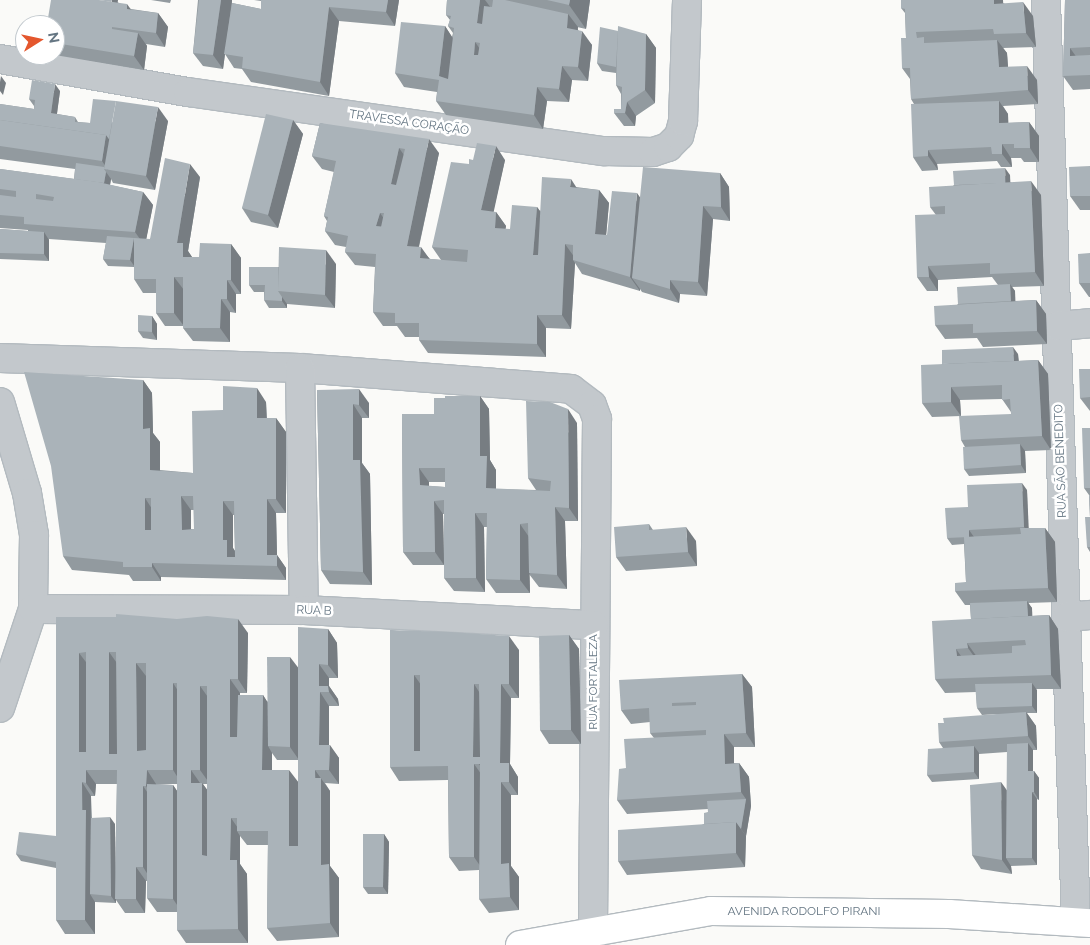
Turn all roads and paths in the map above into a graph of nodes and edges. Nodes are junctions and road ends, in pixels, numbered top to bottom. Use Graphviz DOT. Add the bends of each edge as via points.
graph roads {
  1 [pos="688,0"];
  2 [pos="1046,0"];
  3 [pos="0,59"];
  4 [pos="1090,323"];
  5 [pos="1058,326"];
  6 [pos="0,358"];
  7 [pos="300,368"];
  8 [pos="0,402"];
  9 [pos="33,609"];
  10 [pos="304,610"];
  11 [pos="1078,616"];
  12 [pos="594,625"];
  13 [pos="0,708"];
  14 [pos="1083,922"];
  15 [pos="591,939"];
  16 [pos="520,945"];
  1 -- 3 [label="street, TRAVESSA CORAÇÃO" via="683,121 679,136 668,147 653,152 605,151 188,92"];
  2 -- 5 [label="street, RUA SÃO BENEDITO"];
  4 -- 5 [label="street"];
  5 -- 11 [label="street, RUA SÃO BENEDITO" via="1057,364"];
  6 -- 7 [label="street"];
  7 -- 10 [label="street"];
  7 -- 12 [label="street, RUA FORTALEZA" via="571,389 592,405 597,419"];
  8 -- 9 [label="street" via="27,493 34,535"];
  9 -- 10 [label="street, RUA B"];
  9 -- 13 [label="street"];
  10 -- 12 [label="street, RUA B"];
  11 -- 14 [label="street, RUA SÃO BENEDITO"];
  12 -- 15 [label="street, RUA FORTALEZA"];
  14 -- 15 [label="main road, AVENIDA RODOLFO PIRANI" via="949,914 711,911"];
  15 -- 16 [label="main road, AVENIDA RODOLFO PIRANI"];
}
